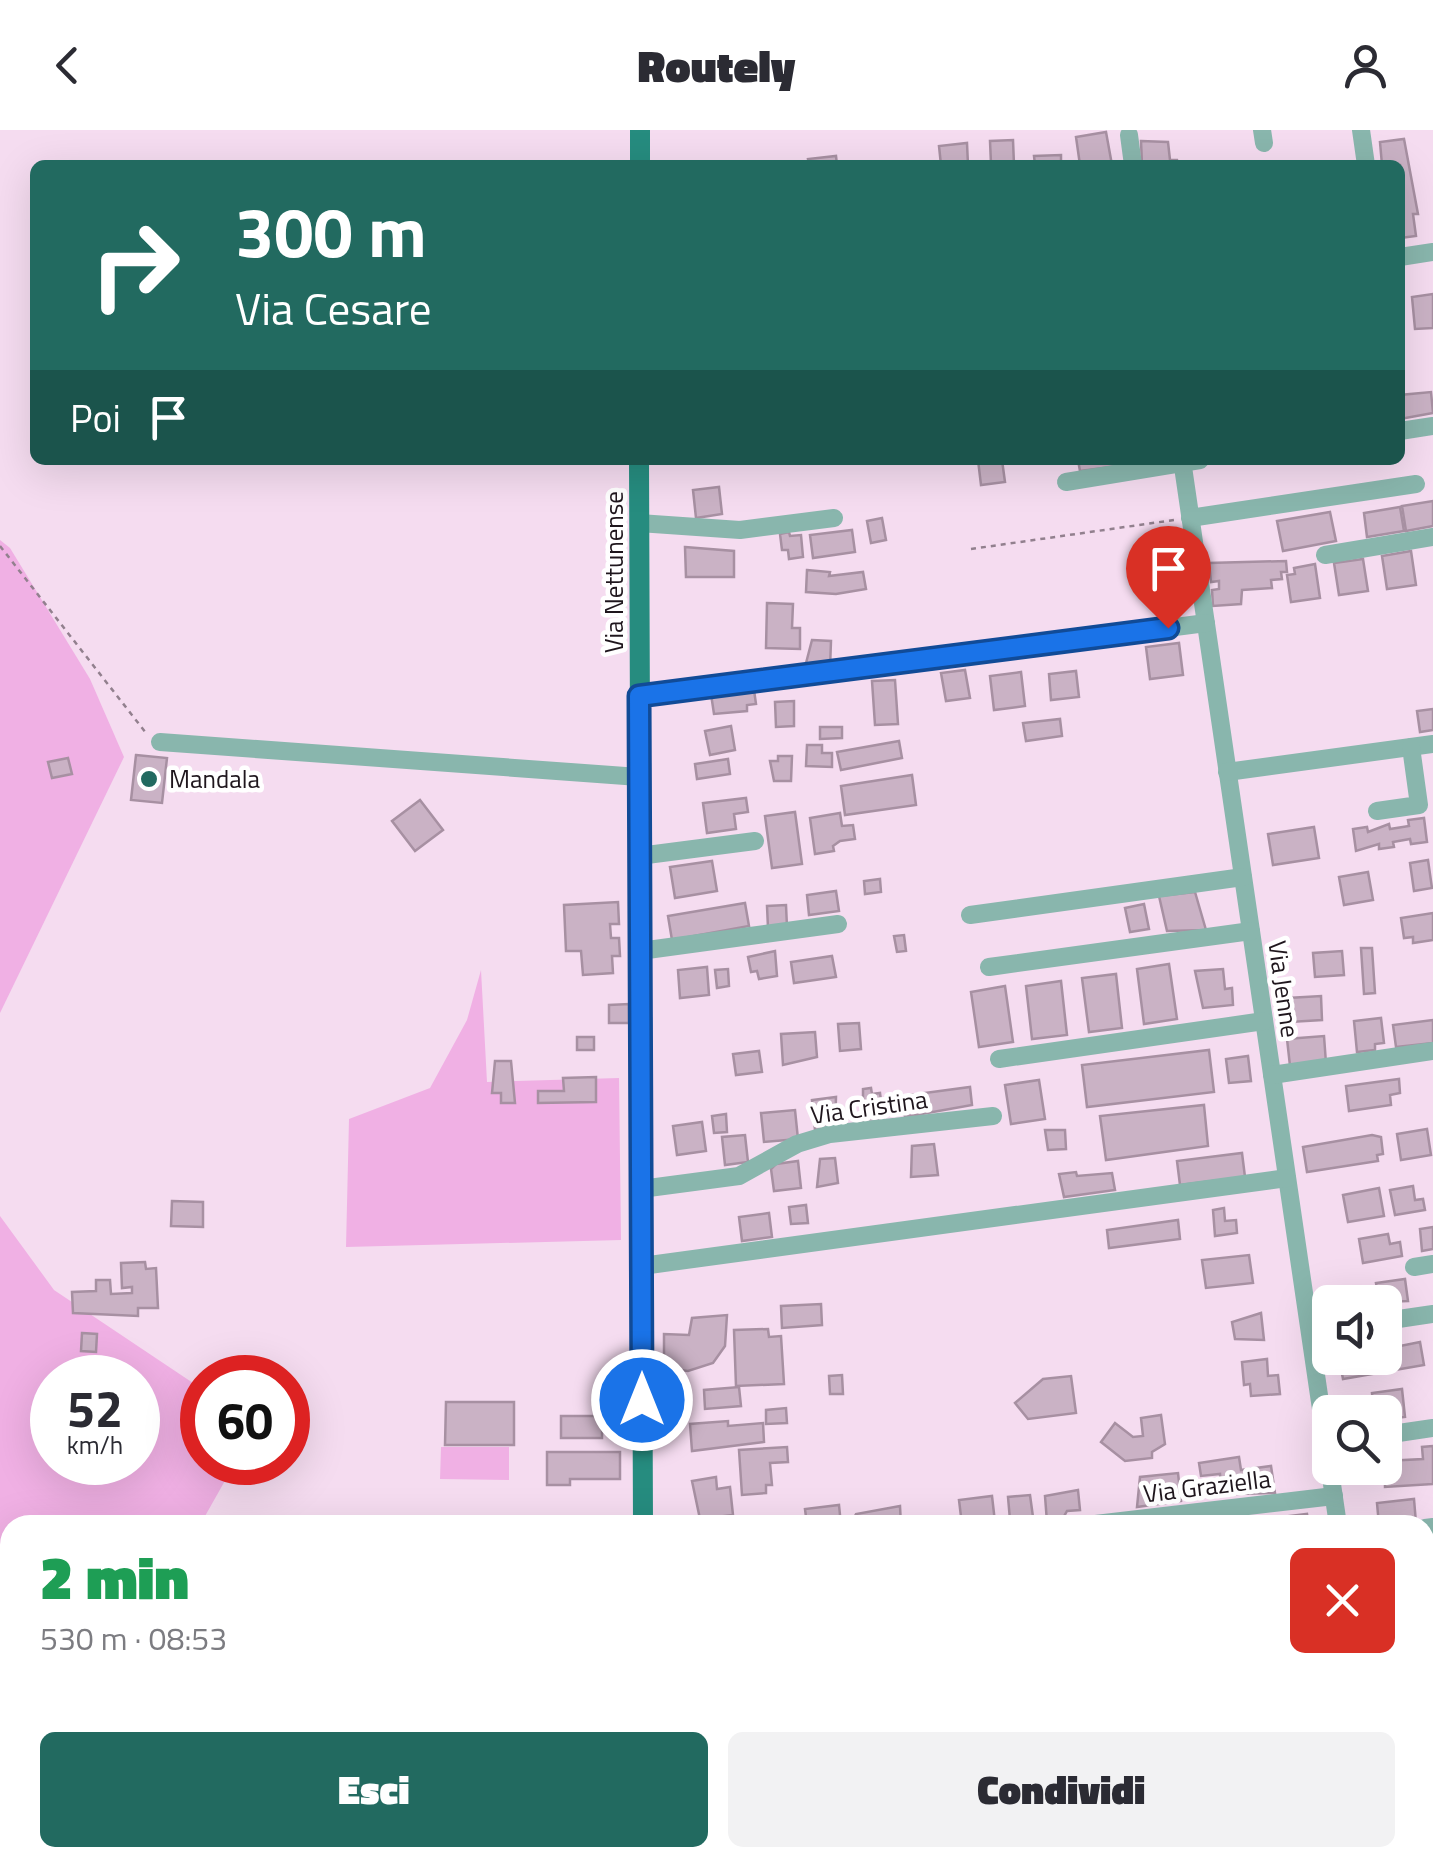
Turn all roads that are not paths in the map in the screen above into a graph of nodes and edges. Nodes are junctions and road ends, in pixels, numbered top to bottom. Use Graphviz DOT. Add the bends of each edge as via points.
graph roads {
  1 [pos="640,130"];
  2 [pos="1361,130"];
  3 [pos="1128,135"];
  4 [pos="640,160"];
  5 [pos="1132,160"];
  6 [pos="1365,160"];
  7 [pos="1433,252"];
  8 [pos="1405,256"];
  9 [pos="1433,426"];
  10 [pos="1405,430"];
  11 [pos="639,465"];
  12 [pos="1165,465"];
  13 [pos="1188,465"];
  14 [pos="1066,482"];
  15 [pos="1416,484"];
  16 [pos="834,518"];
  17 [pos="1190,518"];
  18 [pos="639,523"];
  19 [pos="1433,538"];
  20 [pos="1325,555"];
  21 [pos="1206,623"];
  22 [pos="639,696"];
  23 [pos="160,742"];
  24 [pos="1433,744"];
  25 [pos="1410,748"];
  26 [pos="1227,772"];
  27 [pos="639,777"];
  28 [pos="1377,811"];
  29 [pos="755,841"];
  30 [pos="640,856"];
  31 [pos="1243,877"];
  32 [pos="970,915"];
  33 [pos="838,924"];
  34 [pos="1250,931"];
  35 [pos="640,951"];
  36 [pos="989,967"];
  37 [pos="1264,1021"];
  38 [pos="1433,1051"];
  39 [pos="999,1060"];
  40 [pos="1272,1074"];
  41 [pos="994,1116"];
  42 [pos="1287,1178"];
  43 [pos="641,1189"];
  44 [pos="642,1266"];
  45 [pos="1312,1312"];
  46 [pos="1433,1314"];
  47 [pos="1402,1319"];
  48 [pos="1433,1326"];
  49 [pos="1402,1331"];
  50 [pos="1433,1428"];
  51 [pos="1402,1432"];
  52 [pos="1333,1485"];
  53 [pos="1334,1496"];
  54 [pos="643,1515"];
  55 [pos="1172,1515"];
  56 [pos="1337,1515"];
  1 -- 4 [label="main road"];
  2 -- 6 [label="street"];
  3 -- 5 [label="street"];
  7 -- 8 [label="street"];
  9 -- 10 [label="street"];
  11 -- 18 [label="main road, Via Nettunense"];
  12 -- 14 [label="street"];
  13 -- 17 [label="street, Via Jenne"];
  15 -- 17 [label="street"];
  16 -- 18 [label="street" via="740,530"];
  17 -- 21 [label="street, Via Jenne"];
  18 -- 22 [label="main road, Via Nettunense"];
  19 -- 20 [label="street"];
  21 -- 22 [label="street"];
  21 -- 26 [label="street, Via Jenne"];
  22 -- 27 [label="main road, Via Nettunense"];
  23 -- 27 [label="street"];
  24 -- 25 [label="street"];
  25 -- 26 [label="street"];
  25 -- 28 [label="street" via="1419,805"];
  26 -- 31 [label="street, Via Jenne"];
  27 -- 30 [label="main road, Via Nettunense"];
  29 -- 30 [label="street"];
  30 -- 35 [label="main road, Via Nettunense"];
  31 -- 32 [label="street"];
  31 -- 34 [label="street, Via Jenne"];
  33 -- 35 [label="street"];
  34 -- 36 [label="street"];
  34 -- 37 [label="street, Via Jenne"];
  35 -- 43 [label="main road, Via Nettunense"];
  37 -- 39 [label="street"];
  37 -- 40 [label="street, Via Jenne"];
  38 -- 40 [label="street"];
  40 -- 42 [label="street, Via Jenne"];
  41 -- 43 [label="street, Via Cristina" via="830,1134 739,1176"];
  42 -- 44 [label="street"];
  42 -- 45 [label="street, Via Jenne"];
  43 -- 44 [label="main road, Via Nettunense"];
  44 -- 54 [label="main road, Via Nettunense"];
  46 -- 47 [label="street"];
  48 -- 49 [label="street"];
  50 -- 51 [label="street"];
  52 -- 53 [label="street, Via Jenne"];
  53 -- 55 [label="street, Via Graziella"];
  53 -- 56 [label="street, Via Jenne"];
}
